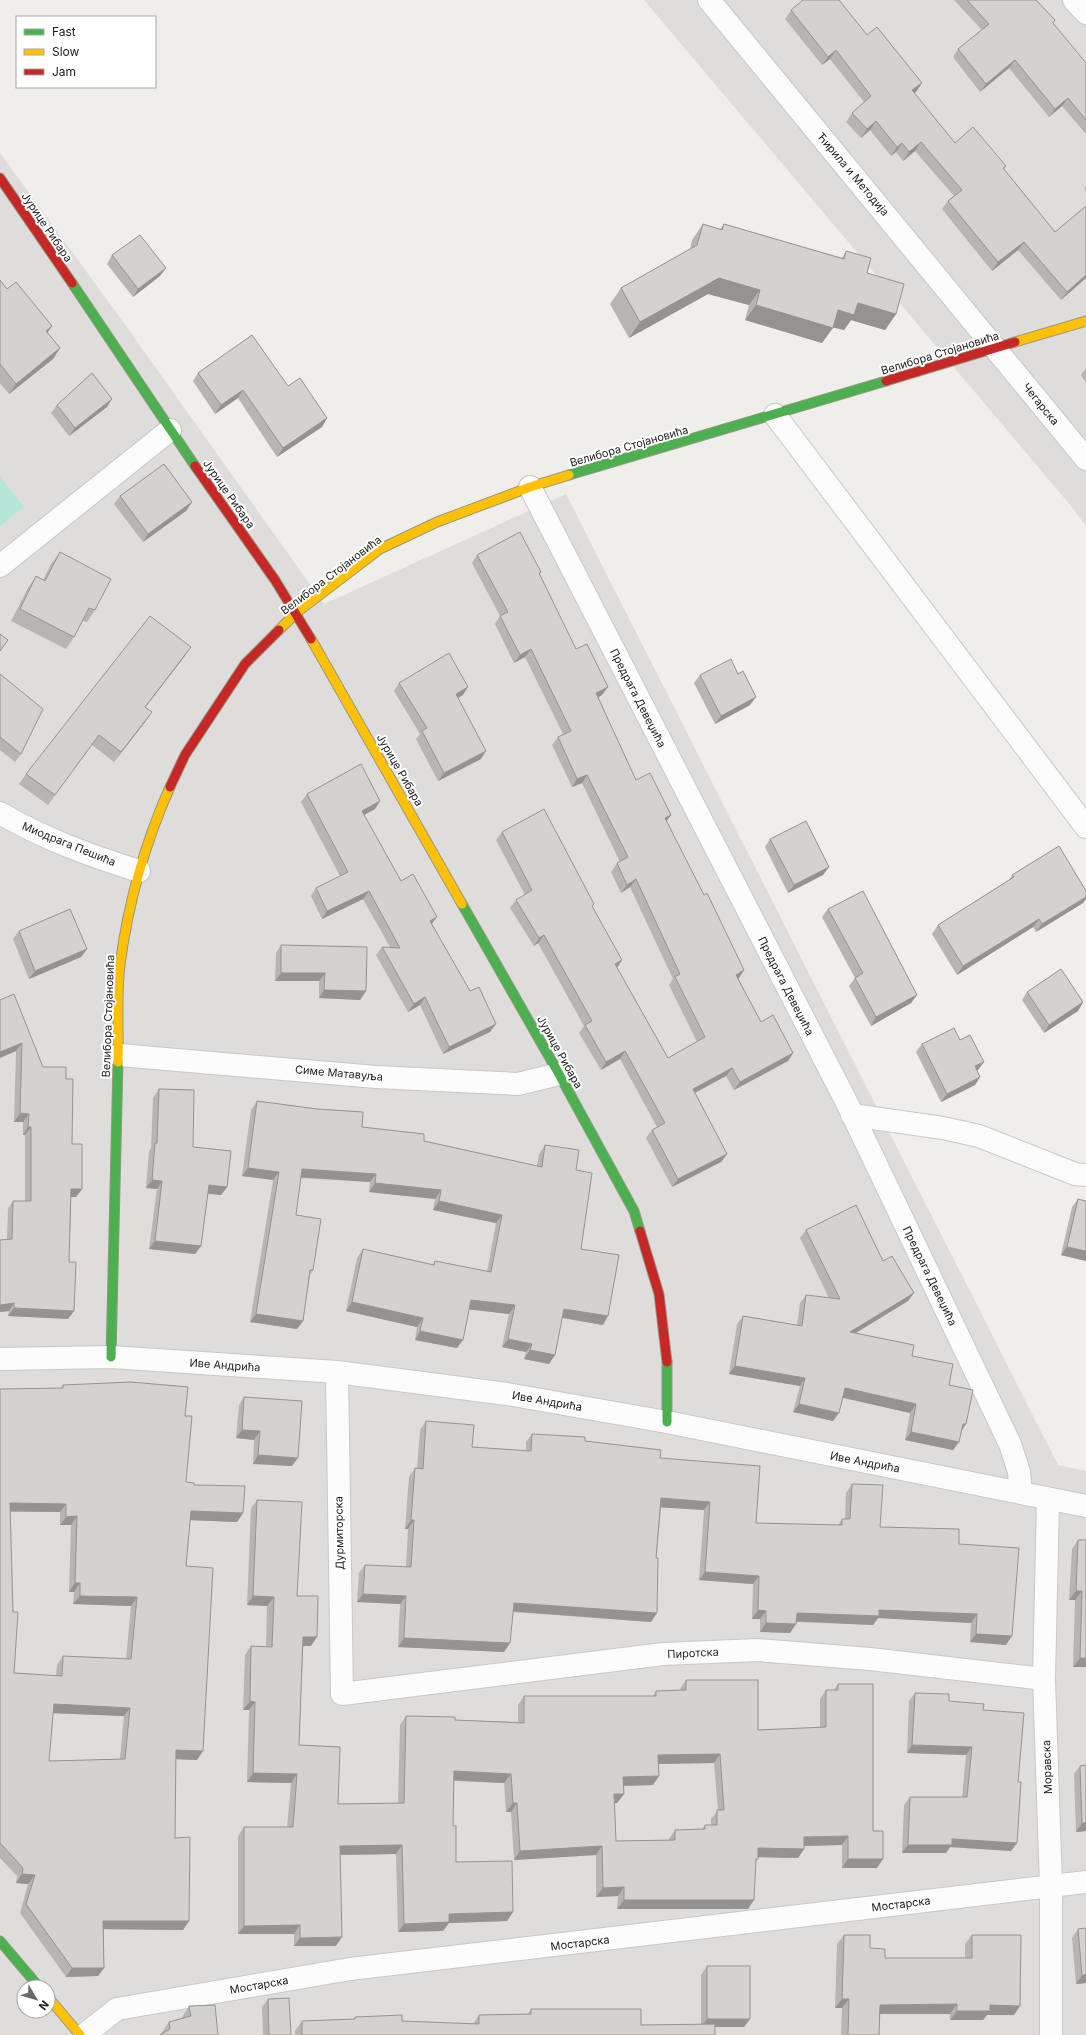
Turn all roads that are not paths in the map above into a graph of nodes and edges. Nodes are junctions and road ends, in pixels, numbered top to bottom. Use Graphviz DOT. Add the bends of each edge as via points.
graph roads {
  1 [pos="709,0"];
  2 [pos="1074,0"];
  3 [pos="1086,13"];
  4 [pos="0,178"];
  5 [pos="1086,321"];
  6 [pos="996,349"];
  7 [pos="775,415"];
  8 [pos="170,430"];
  9 [pos="1086,458"];
  10 [pos="530,487"];
  11 [pos="0,566"];
  12 [pos="296,613"];
  13 [pos="0,813"];
  14 [pos="1086,827"];
  15 [pos="139,872"];
  16 [pos="119,1055"];
  17 [pos="559,1074"];
  18 [pos="852,1115"];
  19 [pos="1086,1175"];
  20 [pos="110,1357"];
  21 [pos="0,1359"];
  22 [pos="337,1372"];
  23 [pos="667,1422"];
  24 [pos="1021,1493"];
  25 [pos="1048,1500"];
  26 [pos="1086,1506"];
  27 [pos="1044,1679"];
  28 [pos="342,1694"];
  29 [pos="1086,1882"];
  30 [pos="1051,1886"];
  31 [pos="0,1941"];
  32 [pos="32,1979"];
  33 [pos="56,2006"];
  34 [pos="80,2035"];
  35 [pos="84,2035"];
  36 [pos="1051,2035"];
  1 -- 6 [label="street, Ћирила и Методија"];
  2 -- 3 [label="street"];
  4 -- 8 [label="street, Јурице Рибара"];
  5 -- 6 [label="street, Велибора Стојановића"];
  6 -- 7 [label="street, Велибора Стојановића"];
  6 -- 9 [label="street, Чегарска"];
  7 -- 10 [label="street, Велибора Стојановића"];
  7 -- 14 [label="street"];
  8 -- 11 [label="street"];
  8 -- 12 [label="street, Јурице Рибара"];
  10 -- 12 [label="street, Велибора Стојановића" via="436,522 380,549"];
  10 -- 18 [label="street, Предрага Девеџића"];
  12 -- 15 [label="street, Велибора Стојановића" via="245,664 185,755 154,823"];
  12 -- 17 [label="street, Јурице Рибара"];
  13 -- 15 [label="street, Миодрага Пешића" via="30,831"];
  15 -- 16 [label="street, Велибора Стојановића" via="128,915 120,966"];
  16 -- 17 [label="street, Симе Матавуља" via="376,1077 518,1084"];
  16 -- 20 [label="street, Велибора Стојановића"];
  17 -- 23 [label="street, Јурице Рибара" via="634,1211 659,1294 667,1356"];
  18 -- 19 [label="street" via="943,1128 979,1136 1075,1174"];
  18 -- 24 [label="street, Предрага Девеџића" via="1010,1444 1019,1472"];
  20 -- 21 [label="street, Иве Андрића"];
  20 -- 22 [label="street, Иве Андрића"];
  22 -- 23 [label="street, Иве Андрића" via="507,1394"];
  22 -- 28 [label="street, Дурмиторска"];
  23 -- 24 [label="street, Иве Андрића"];
  24 -- 25 [label="street, Иве Андрића"];
  25 -- 26 [label="street, Иве Андрића"];
  25 -- 27 [label="street, Моравска"];
  27 -- 28 [label="street, Пиротска" via="870,1659 757,1650 663,1654"];
  27 -- 30 [label="street, Моравска"];
  29 -- 30 [label="street, Мостарска"];
  30 -- 35 [label="street, Мостарска" via="350,1969 117,2009"];
  30 -- 36 [label="street, Моравска"];
  31 -- 32 [label="street"];
  33 -- 34 [label="street"];
}
